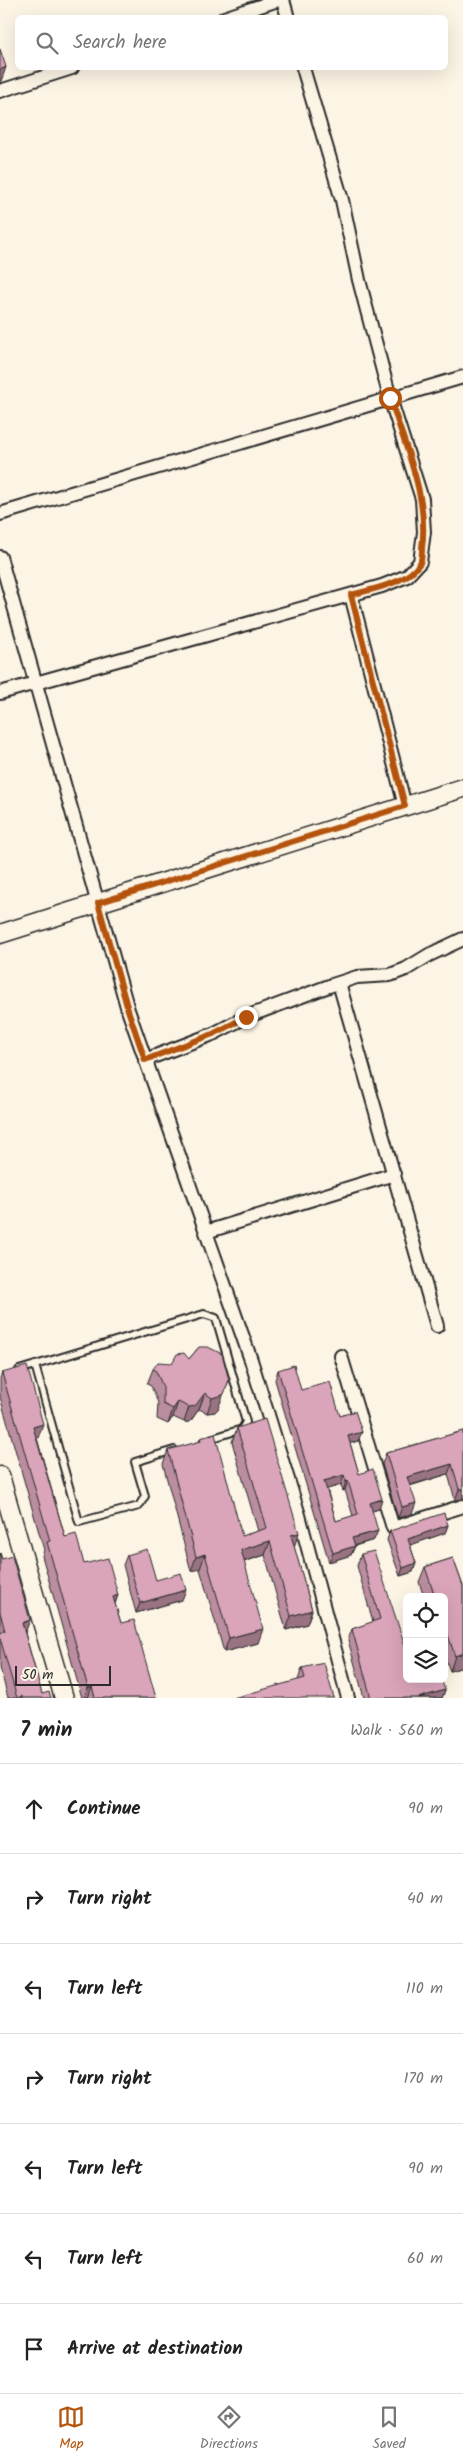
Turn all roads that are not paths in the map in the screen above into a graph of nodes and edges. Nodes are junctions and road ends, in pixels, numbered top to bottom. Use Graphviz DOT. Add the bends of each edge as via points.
graph roads {
  1 [pos="278,0"];
  2 [pos="283,0"];
  3 [pos="233,15"];
  4 [pos="287,15"];
  5 [pos="66,70"];
  6 [pos="304,70"];
  7 [pos="0,91"];
  8 [pos="463,377"];
  9 [pos="390,398"];
  10 [pos="0,514"];
  11 [pos="0,557"];
  12 [pos="351,595"];
  13 [pos="36,683"];
  14 [pos="0,693"];
  15 [pos="463,788"];
  16 [pos="405,806"];
  17 [pos="98,903"];
  18 [pos="0,934"];
  19 [pos="463,939"];
  20 [pos="339,983"];
  21 [pos="145,1060"];
  22 [pos="394,1174"];
  23 [pos="206,1232"];
  24 [pos="437,1326"];
  25 [pos="340,1356"];
  26 [pos="35,1365"];
  27 [pos="9,1373"];
  28 [pos="207,1440"];
  29 [pos="180,1448"];
  30 [pos="0,1476"];
  31 [pos="463,1506"];
  32 [pos="64,1698"];
  33 [pos="348,1698"];
  1 -- 3 [label="street"];
  2 -- 4 [label="street"];
  5 -- 7 [label="street"];
  6 -- 9 [label="street" via="342,200"];
  8 -- 9 [label="street"];
  9 -- 10 [label="street"];
  9 -- 12 [label="street" via="422,499 424,532 420,562 407,576"];
  11 -- 13 [label="street"];
  12 -- 13 [label="street"];
  12 -- 16 [label="street"];
  13 -- 14 [label="street"];
  13 -- 17 [label="street"];
  15 -- 16 [label="street"];
  16 -- 17 [label="street"];
  17 -- 18 [label="street"];
  17 -- 21 [label="street"];
  19 -- 20 [label="street" via="390,975 357,977"];
  20 -- 21 [label="street" via="246,1017 213,1034"];
  20 -- 22 [label="street"];
  21 -- 23 [label="street"];
  22 -- 23 [label="street"];
  22 -- 24 [label="street"];
  23 -- 33 [label="street" via="285,1468"];
  25 -- 31 [label="street" via="393,1528"];
  26 -- 27 [label="lane"];
  26 -- 28 [label="lane" via="204,1314 212,1316 216,1318 246,1422 242,1429"];
  26 -- 29 [label="lane" via="79,1522 139,1506 144,1496 135,1462"];
  30 -- 32 [label="street"];
}
